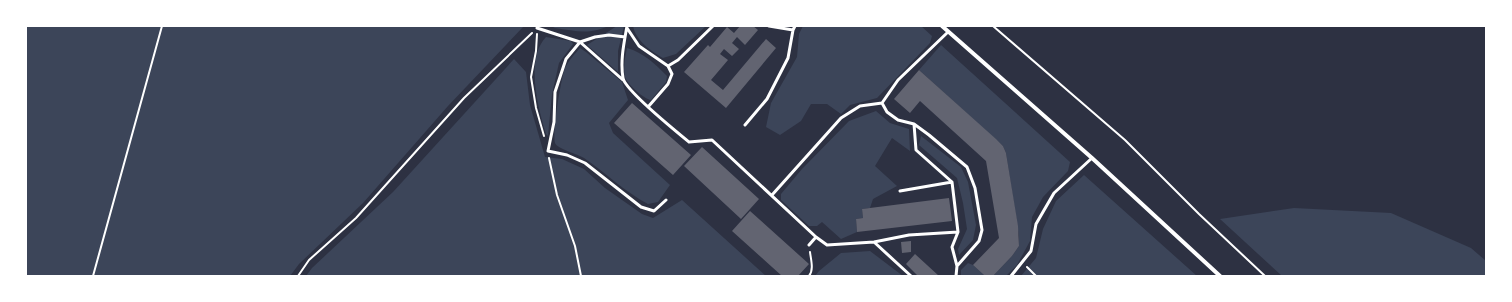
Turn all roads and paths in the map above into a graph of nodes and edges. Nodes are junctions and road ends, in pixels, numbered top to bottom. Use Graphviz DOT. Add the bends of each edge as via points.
graph roads {
  1 [pos="162,26"];
  2 [pos="713,26"];
  3 [pos="769,26"];
  4 [pos="795,26"];
  5 [pos="942,26"];
  6 [pos="993,26"];
  7 [pos="627,27"];
  8 [pos="537,28"];
  9 [pos="793,30"];
  10 [pos="948,32"];
  11 [pos="625,36"];
  12 [pos="580,42"];
  13 [pos="668,66"];
  14 [pos="623,80"];
  15 [pos="882,103"];
  16 [pos="648,107"];
  17 [pos="914,124"];
  18 [pos="745,125"];
  19 [pos="1092,158"];
  20 [pos="952,182"];
  21 [pos="900,191"];
  22 [pos="772,195"];
  23 [pos="666,200"];
  24 [pos="958,232"];
  25 [pos="816,237"];
  26 [pos="874,242"];
  27 [pos="809,245"];
  28 [pos="1023,262"];
  29 [pos="957,266"];
  30 [pos="93,276"];
  31 [pos="298,276"];
  32 [pos="809,276"];
  33 [pos="911,276"];
  34 [pos="956,276"];
  35 [pos="1011,276"];
  36 [pos="1036,276"];
  37 [pos="1220,276"];
  38 [pos="1265,276"];
  1 -- 30 [label="path"];
  2 -- 13 [label="lane" via="678,60"];
  3 -- 9 [label="lane"];
  4 -- 9 [label="lane"];
  5 -- 10 [label="street"];
  6 -- 38 [label="path" via="1125,140"];
  7 -- 11 [label="lane"];
  7 -- 13 [label="lane" via="639,46"];
  8 -- 12 [label="lane"];
  8 -- 31 [label="path" via="464,98 356,218 309,260"];
  9 -- 18 [label="lane" via="788,58 767,99"];
  10 -- 15 [label="lane" via="898,80"];
  10 -- 19 [label="street"];
  11 -- 12 [label="lane" via="609,35"];
  11 -- 14 [label="lane" via="622,54"];
  12 -- 14 [label="lane"];
  12 -- 23 [label="lane" via="566,59 555,92 554,122 548,151 567,155 585,163 641,208 654,211"];
  13 -- 16 [label="lane" via="672,74 668,84"];
  14 -- 16 [label="lane"];
  15 -- 17 [label="lane" via="887,112 898,120"];
  15 -- 22 [label="lane" via="860,106 841,118"];
  16 -- 22 [label="lane" via="689,142 712,140"];
  17 -- 20 [label="lane" via="916,150"];
  17 -- 29 [label="lane" via="967,167 975,188 982,230 979,241"];
  19 -- 28 [label="lane" via="1054,193 1036,224 1031,251"];
  19 -- 37 [label="street"];
  20 -- 21 [label="lane"];
  20 -- 24 [label="lane"];
  22 -- 25 [label="lane"];
  24 -- 26 [label="lane" via="910,235"];
  24 -- 29 [label="lane" via="952,247"];
  25 -- 26 [label="lane" via="827,245"];
  25 -- 27 [label="lane"];
  26 -- 33 [label="lane"];
  27 -- 32 [label="path" via="812,264"];
  28 -- 35 [label="lane"];
  28 -- 36 [label="path"];
  29 -- 34 [label="lane"];
}
